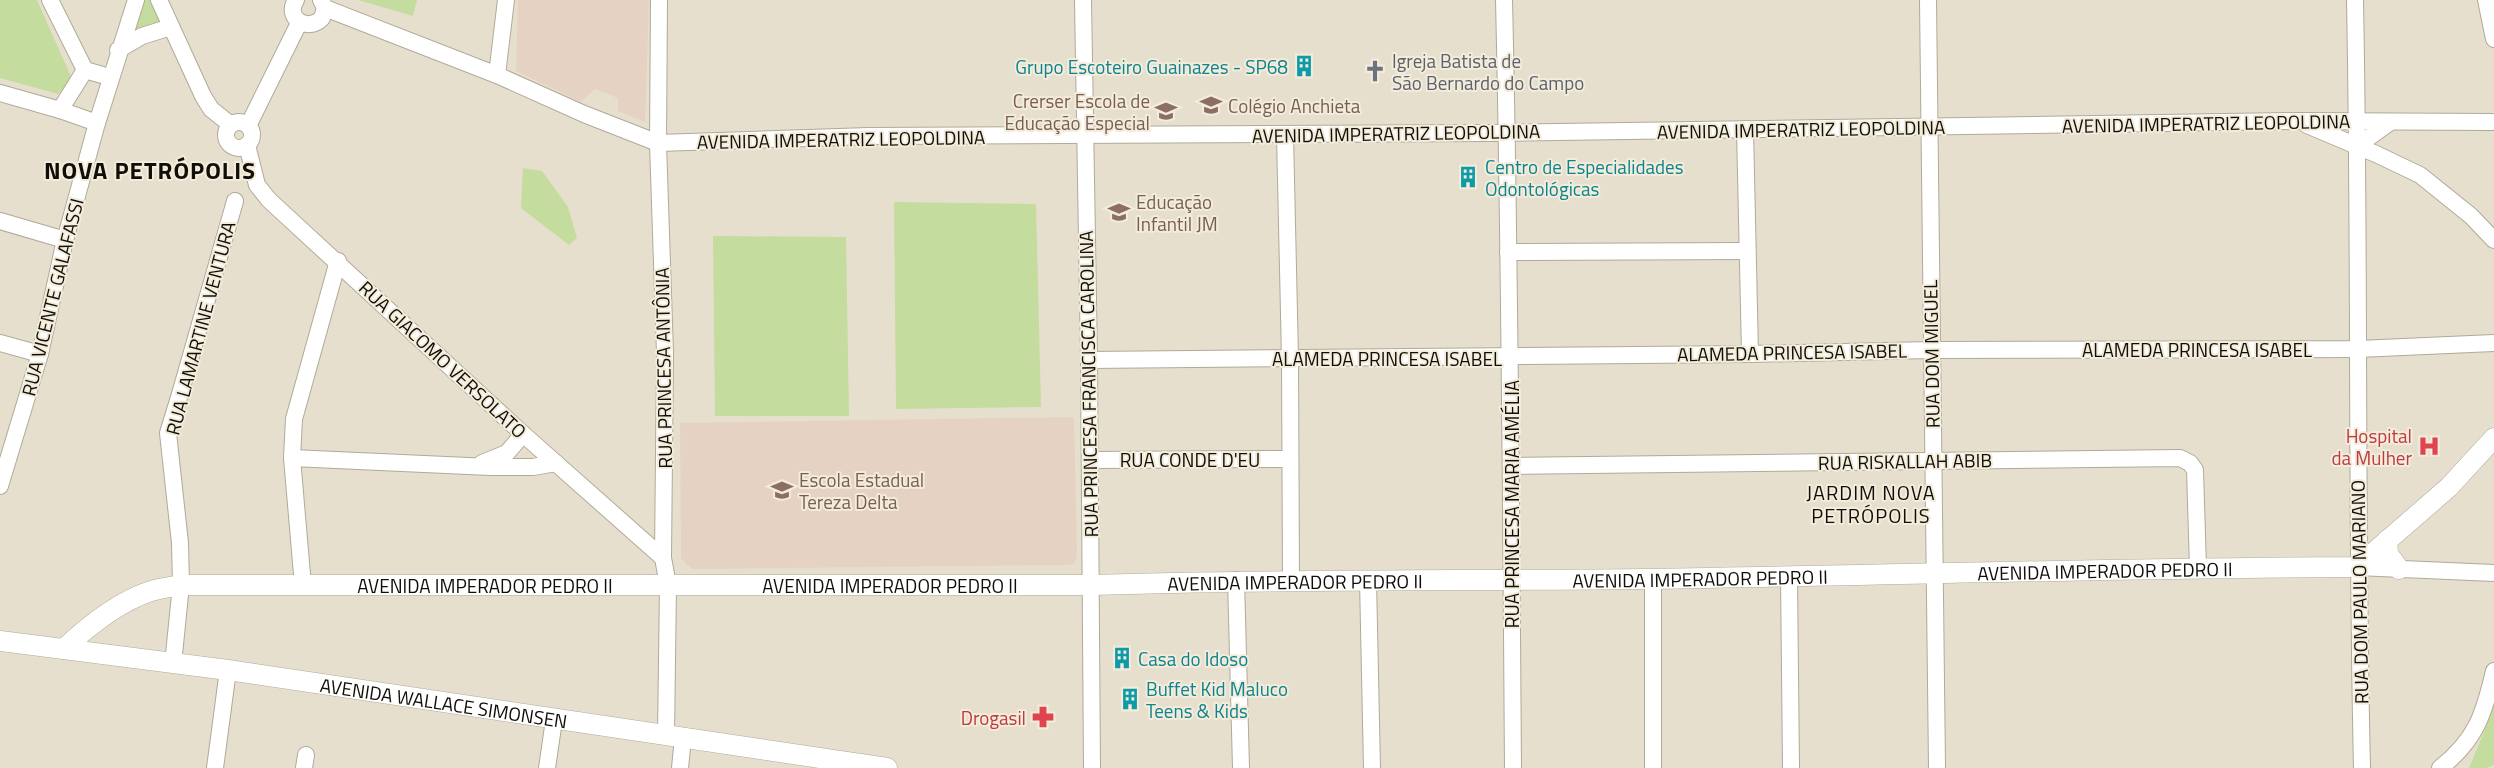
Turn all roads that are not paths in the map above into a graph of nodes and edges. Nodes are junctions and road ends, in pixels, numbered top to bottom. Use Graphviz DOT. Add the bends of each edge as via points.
graph roads {
  1 [pos="50,0"];
  2 [pos="136,0"];
  3 [pos="159,0"];
  4 [pos="296,0"];
  5 [pos="506,0"];
  6 [pos="659,0"];
  7 [pos="1083,0"];
  8 [pos="1504,0"];
  9 [pos="1928,0"];
  10 [pos="2355,0"];
  11 [pos="2486,0"];
  12 [pos="323,4"];
  13 [pos="299,23"];
  14 [pos="171,27"];
  15 [pos="2494,39"];
  16 [pos="118,50"];
  17 [pos="86,70"];
  18 [pos="497,75"];
  19 [pos="110,77"];
  20 [pos="0,93"];
  21 [pos="60,110"];
  22 [pos="2296,121"];
  23 [pos="2357,121"];
  24 [pos="2494,122"];
  25 [pos="96,123"];
  26 [pos="2389,123"];
  27 [pos="231,125"];
  28 [pos="248,126"];
  29 [pos="1928,128"];
  30 [pos="1745,130"];
  31 [pos="1508,132"];
  32 [pos="1285,134"];
  33 [pos="1084,136"];
  34 [pos="658,143"];
  35 [pos="247,145"];
  36 [pos="2357,146"];
  37 [pos="235,201"];
  38 [pos="0,221"];
  39 [pos="64,240"];
  40 [pos="2494,240"];
  41 [pos="1747,250"];
  42 [pos="1508,252"];
  43 [pos="338,261"];
  44 [pos="0,343"];
  45 [pos="2494,343"];
  46 [pos="2358,349"];
  47 [pos="1931,350"];
  48 [pos="40,354"];
  49 [pos="1750,354"];
  50 [pos="1510,357"];
  51 [pos="1290,358"];
  52 [pos="1089,360"];
  53 [pos="524,434"];
  54 [pos="2494,438"];
  55 [pos="292,458"];
  56 [pos="1290,459"];
  57 [pos="1090,460"];
  58 [pos="1933,460"];
  59 [pos="556,463"];
  60 [pos="467,466"];
  61 [pos="1513,466"];
  62 [pos="1,479"];
  63 [pos="664,513"];
  64 [pos="633,530"];
  65 [pos="2387,540"];
  66 [pos="663,558"];
  67 [pos="2357,567"];
  68 [pos="2198,568"];
  69 [pos="2398,568"];
  70 [pos="2494,573"];
  71 [pos="1934,574"];
  72 [pos="1789,576"];
  73 [pos="1653,578"];
  74 [pos="1236,580"];
  75 [pos="1291,580"];
  76 [pos="1368,580"];
  77 [pos="1512,580"];
  78 [pos="181,585"];
  79 [pos="668,585"];
  80 [pos="1092,585"];
  81 [pos="303,586"];
  82 [pos="0,641"];
  83 [pos="64,650"];
  84 [pos="174,664"];
  85 [pos="228,670"];
  86 [pos="2494,670"];
  87 [pos="554,720"];
  88 [pos="675,736"];
  89 [pos="215,768"];
  90 [pos="547,768"];
  91 [pos="680,768"];
  92 [pos="887,768"];
  93 [pos="1092,768"];
  94 [pos="1242,768"];
  95 [pos="1372,768"];
  96 [pos="1513,768"];
  97 [pos="1653,768"];
  98 [pos="1791,768"];
  99 [pos="1937,768"];
  100 [pos="2362,768"];
  101 [pos="2440,768"];
  1 -- 17 [label="street"];
  2 -- 16 [label="street, RUA VICENTE GALAFASSI"];
  3 -- 14 [label="street"];
  4 -- 13 [label="street" via="293,14"];
  5 -- 18 [label="street"];
  6 -- 34 [label="street, RUA PRINCESA ANTÔNIA"];
  7 -- 33 [label="street, RUA PRINCESA FRANCISCA CAROLINA"];
  8 -- 31 [label="street, RUA PRINCESA MARIA AMÉLIA"];
  9 -- 29 [label="street, RUA DOM MIGUEL"];
  10 -- 23 [label="street, RUA DOM PAULO MARIANO"];
  11 -- 15 [label="street"];
  12 -- 13 [label="street" via="324,13 319,22 309,26"];
  12 -- 18 [label="street, AVENIDA IMPERATRIZ LEOPOLDINA"];
  13 -- 28 [label="street"];
  14 -- 16 [label="street" via="142,36"];
  14 -- 27 [label="street" via="202,96 211,109"];
  16 -- 19 [label="street, RUA VICENTE GALAFASSI"];
  17 -- 19 [label="street"];
  17 -- 21 [label="street"];
  18 -- 34 [label="street, AVENIDA IMPERATRIZ LEOPOLDINA"];
  19 -- 25 [label="street, RUA VICENTE GALAFASSI"];
  20 -- 21 [label="street"];
  21 -- 25 [label="street"];
  22 -- 23 [label="street, AVENIDA IMPERATRIZ LEOPOLDINA"];
  22 -- 29 [label="street, AVENIDA IMPERATRIZ LEOPOLDINA"];
  22 -- 36 [label="street"];
  23 -- 26 [label="street, AVENIDA IMPERATRIZ LEOPOLDINA"];
  23 -- 36 [label="street, RUA DOM PAULO MARIANO"];
  24 -- 26 [label="street, AVENIDA IMPERATRIZ LEOPOLDINA"];
  25 -- 39 [label="street, RUA VICENTE GALAFASSI"];
  26 -- 36 [label="street"];
  27 -- 28 [label="street" via="240,122"];
  27 -- 35 [label="street" via="226,136 229,143 239,148"];
  28 -- 35 [label="street" via="252,138"];
  29 -- 30 [label="street, AVENIDA IMPERATRIZ LEOPOLDINA"];
  29 -- 47 [label="street, RUA DOM MIGUEL"];
  30 -- 31 [label="street, AVENIDA IMPERATRIZ LEOPOLDINA"];
  30 -- 41 [label="street"];
  31 -- 32 [label="street, AVENIDA IMPERATRIZ LEOPOLDINA"];
  31 -- 42 [label="street, RUA PRINCESA MARIA AMÉLIA"];
  32 -- 33 [label="street, AVENIDA IMPERATRIZ LEOPOLDINA"];
  32 -- 51 [label="street"];
  33 -- 34 [label="street, AVENIDA IMPERATRIZ LEOPOLDINA" via="869,136"];
  33 -- 52 [label="street, RUA PRINCESA FRANCISCA CAROLINA"];
  34 -- 63 [label="street, RUA PRINCESA ANTÔNIA" via="665,353"];
  35 -- 43 [label="street, RUA GIACOMO VERSOLATO" via="262,192"];
  36 -- 40 [label="street" via="2420,175 2464,210"];
  36 -- 46 [label="street, RUA DOM PAULO MARIANO"];
  37 -- 78 [label="street, RUA LAMARTINE VENTURA" via="169,424"];
  38 -- 39 [label="street"];
  39 -- 48 [label="street, RUA VICENTE GALAFASSI"];
  41 -- 42 [label="street"];
  41 -- 49 [label="street"];
  42 -- 50 [label="street, RUA PRINCESA MARIA AMÉLIA"];
  43 -- 53 [label="street, RUA GIACOMO VERSOLATO"];
  43 -- 55 [label="street" via="294,419"];
  44 -- 48 [label="street"];
  45 -- 46 [label="street, ALAMEDA PRINCESA ISABEL"];
  46 -- 47 [label="street, ALAMEDA PRINCESA ISABEL"];
  46 -- 67 [label="street, RUA DOM PAULO MARIANO"];
  47 -- 49 [label="street, ALAMEDA PRINCESA ISABEL"];
  47 -- 58 [label="street, RUA DOM MIGUEL"];
  48 -- 62 [label="street, RUA VICENTE GALAFASSI"];
  49 -- 50 [label="street, ALAMEDA PRINCESA ISABEL"];
  50 -- 51 [label="street, ALAMEDA PRINCESA ISABEL"];
  50 -- 61 [label="street, RUA PRINCESA MARIA AMÉLIA"];
  51 -- 52 [label="street, ALAMEDA PRINCESA ISABEL"];
  51 -- 56 [label="street"];
  52 -- 57 [label="street, RUA PRINCESA FRANCISCA CAROLINA"];
  53 -- 59 [label="street, RUA GIACOMO VERSOLATO"];
  53 -- 60 [label="street" via="502,456"];
  54 -- 65 [label="street" via="2449,488"];
  55 -- 60 [label="street"];
  55 -- 81 [label="street"];
  56 -- 57 [label="street, RUA CONDE D'EU"];
  56 -- 75 [label="street"];
  57 -- 80 [label="street, RUA PRINCESA FRANCISCA CAROLINA"];
  58 -- 61 [label="street, RUA RISKALLAH ABIB"];
  58 -- 68 [label="street, RUA RISKALLAH ABIB" via="2180,458 2195,470"];
  58 -- 71 [label="street, RUA DOM MIGUEL"];
  59 -- 60 [label="street" via="533,467"];
  59 -- 64 [label="street, RUA GIACOMO VERSOLATO"];
  61 -- 77 [label="street, RUA PRINCESA MARIA AMÉLIA"];
  63 -- 64 [label="street" via="654,525"];
  63 -- 66 [label="street, RUA PRINCESA ANTÔNIA"];
  64 -- 66 [label="street, RUA GIACOMO VERSOLATO"];
  65 -- 67 [label="street"];
  65 -- 69 [label="street" via="2388,554"];
  66 -- 79 [label="street, RUA PRINCESA ANTÔNIA"];
  67 -- 68 [label="street, AVENIDA IMPERADOR PEDRO II"];
  67 -- 69 [label="street"];
  67 -- 100 [label="street, RUA DOM PAULO MARIANO"];
  68 -- 71 [label="street, AVENIDA IMPERADOR PEDRO II"];
  69 -- 70 [label="street"];
  71 -- 72 [label="street, AVENIDA IMPERADOR PEDRO II"];
  71 -- 99 [label="street, RUA DOM MIGUEL"];
  72 -- 73 [label="street, AVENIDA IMPERADOR PEDRO II"];
  72 -- 98 [label="street"];
  73 -- 77 [label="street, AVENIDA IMPERADOR PEDRO II"];
  73 -- 97 [label="street"];
  74 -- 75 [label="street, AVENIDA IMPERADOR PEDRO II"];
  74 -- 80 [label="street, AVENIDA IMPERADOR PEDRO II"];
  74 -- 94 [label="street"];
  75 -- 76 [label="street, AVENIDA IMPERADOR PEDRO II"];
  76 -- 77 [label="street, AVENIDA IMPERADOR PEDRO II"];
  76 -- 95 [label="street"];
  77 -- 96 [label="street, RUA PRINCESA MARIA AMÉLIA"];
  78 -- 81 [label="street, AVENIDA IMPERADOR PEDRO II"];
  78 -- 83 [label="street, AVENIDA IMPERADOR PEDRO II" via="151,591 118,607"];
  78 -- 84 [label="street, RUA LAMARTINE VENTURA"];
  79 -- 80 [label="street, AVENIDA IMPERADOR PEDRO II"];
  79 -- 81 [label="street, AVENIDA IMPERADOR PEDRO II"];
  79 -- 88 [label="street, RUA PRINCESA ANTÔNIA"];
  80 -- 93 [label="street, RUA PRINCESA FRANCISCA CAROLINA"];
  82 -- 83 [label="street, AVENIDA WALLACE SIMONSEN"];
  83 -- 84 [label="street, AVENIDA WALLACE SIMONSEN"];
  84 -- 85 [label="street, AVENIDA WALLACE SIMONSEN"];
  85 -- 87 [label="street, AVENIDA WALLACE SIMONSEN"];
  85 -- 89 [label="street"];
  86 -- 101 [label="street" via="2477,727 2462,749"];
  87 -- 88 [label="street, AVENIDA WALLACE SIMONSEN"];
  87 -- 90 [label="street"];
  88 -- 91 [label="street, RUA PRINCESA ANTÔNIA"];
  88 -- 92 [label="street, AVENIDA WALLACE SIMONSEN"];
}
